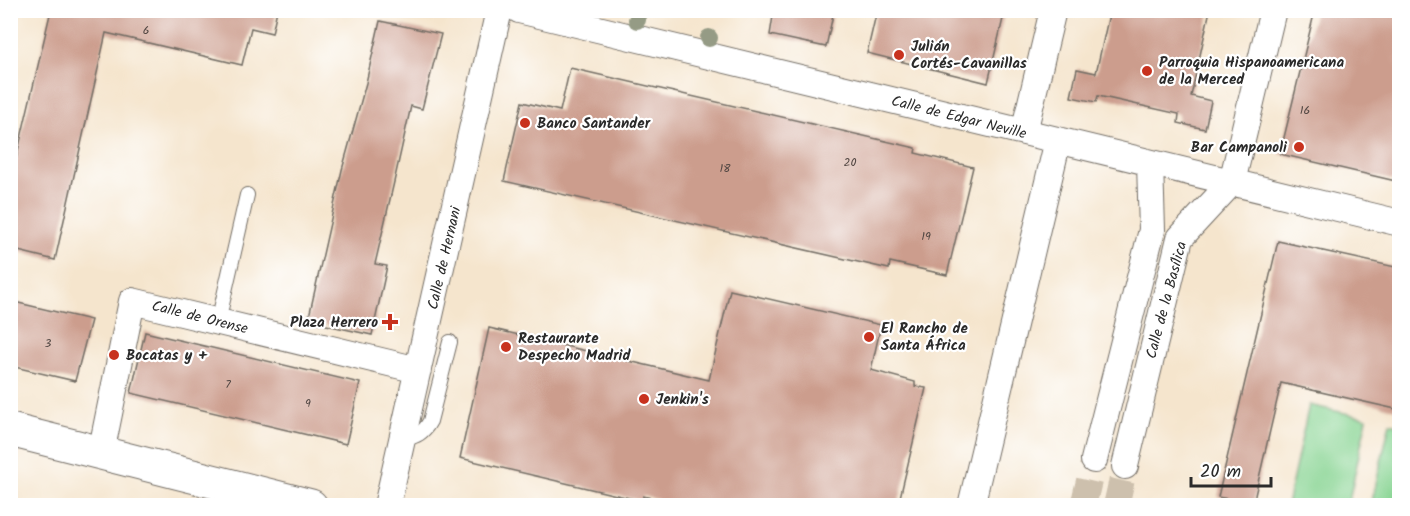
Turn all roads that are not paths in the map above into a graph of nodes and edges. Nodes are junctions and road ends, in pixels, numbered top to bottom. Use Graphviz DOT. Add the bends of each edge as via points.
graph roads {
  1 [pos="500,10"];
  2 [pos="519,10"];
  3 [pos="1053,10"];
  4 [pos="1273,10"];
  5 [pos="1024,132"];
  6 [pos="1058,140"];
  7 [pos="1150,163"];
  8 [pos="1232,182"];
  9 [pos="247,195"];
  10 [pos="1400,223"];
  11 [pos="218,322"];
  12 [pos="450,342"];
  13 [pos="418,370"];
  14 [pos="10,430"];
  15 [pos="403,440"];
  16 [pos="101,453"];
  17 [pos="1094,459"];
  18 [pos="1125,466"];
  19 [pos="311,506"];
  20 [pos="387,506"];
  21 [pos="970,506"];
  1 -- 13 [label="street, Calle de Hernani"];
  2 -- 5 [label="street, Calle de Edgar Neville"];
  3 -- 5 [label="street"];
  4 -- 8 [label="street, Calle de la Basílica"];
  5 -- 6 [label="street, Calle de Edgar Neville"];
  6 -- 7 [label="street, Calle de Edgar Neville"];
  6 -- 21 [label="street"];
  7 -- 8 [label="street, Calle de Edgar Neville"];
  7 -- 17 [label="street, Calle de la Basílica" via="1152,230"];
  8 -- 10 [label="street, Calle de Edgar Neville"];
  8 -- 18 [label="street, Calle de la Basílica" via="1180,238"];
  9 -- 11 [label="lane"];
  11 -- 13 [label="street, Calle de Orense"];
  11 -- 16 [label="street, Calle de Orense" via="132,301"];
  12 -- 15 [label="lane" via="430,421 417,436"];
  13 -- 15 [label="street, Calle de Hernani"];
  14 -- 16 [label="street"];
  15 -- 20 [label="street, Calle de Hernani"];
  16 -- 19 [label="street"];
}
